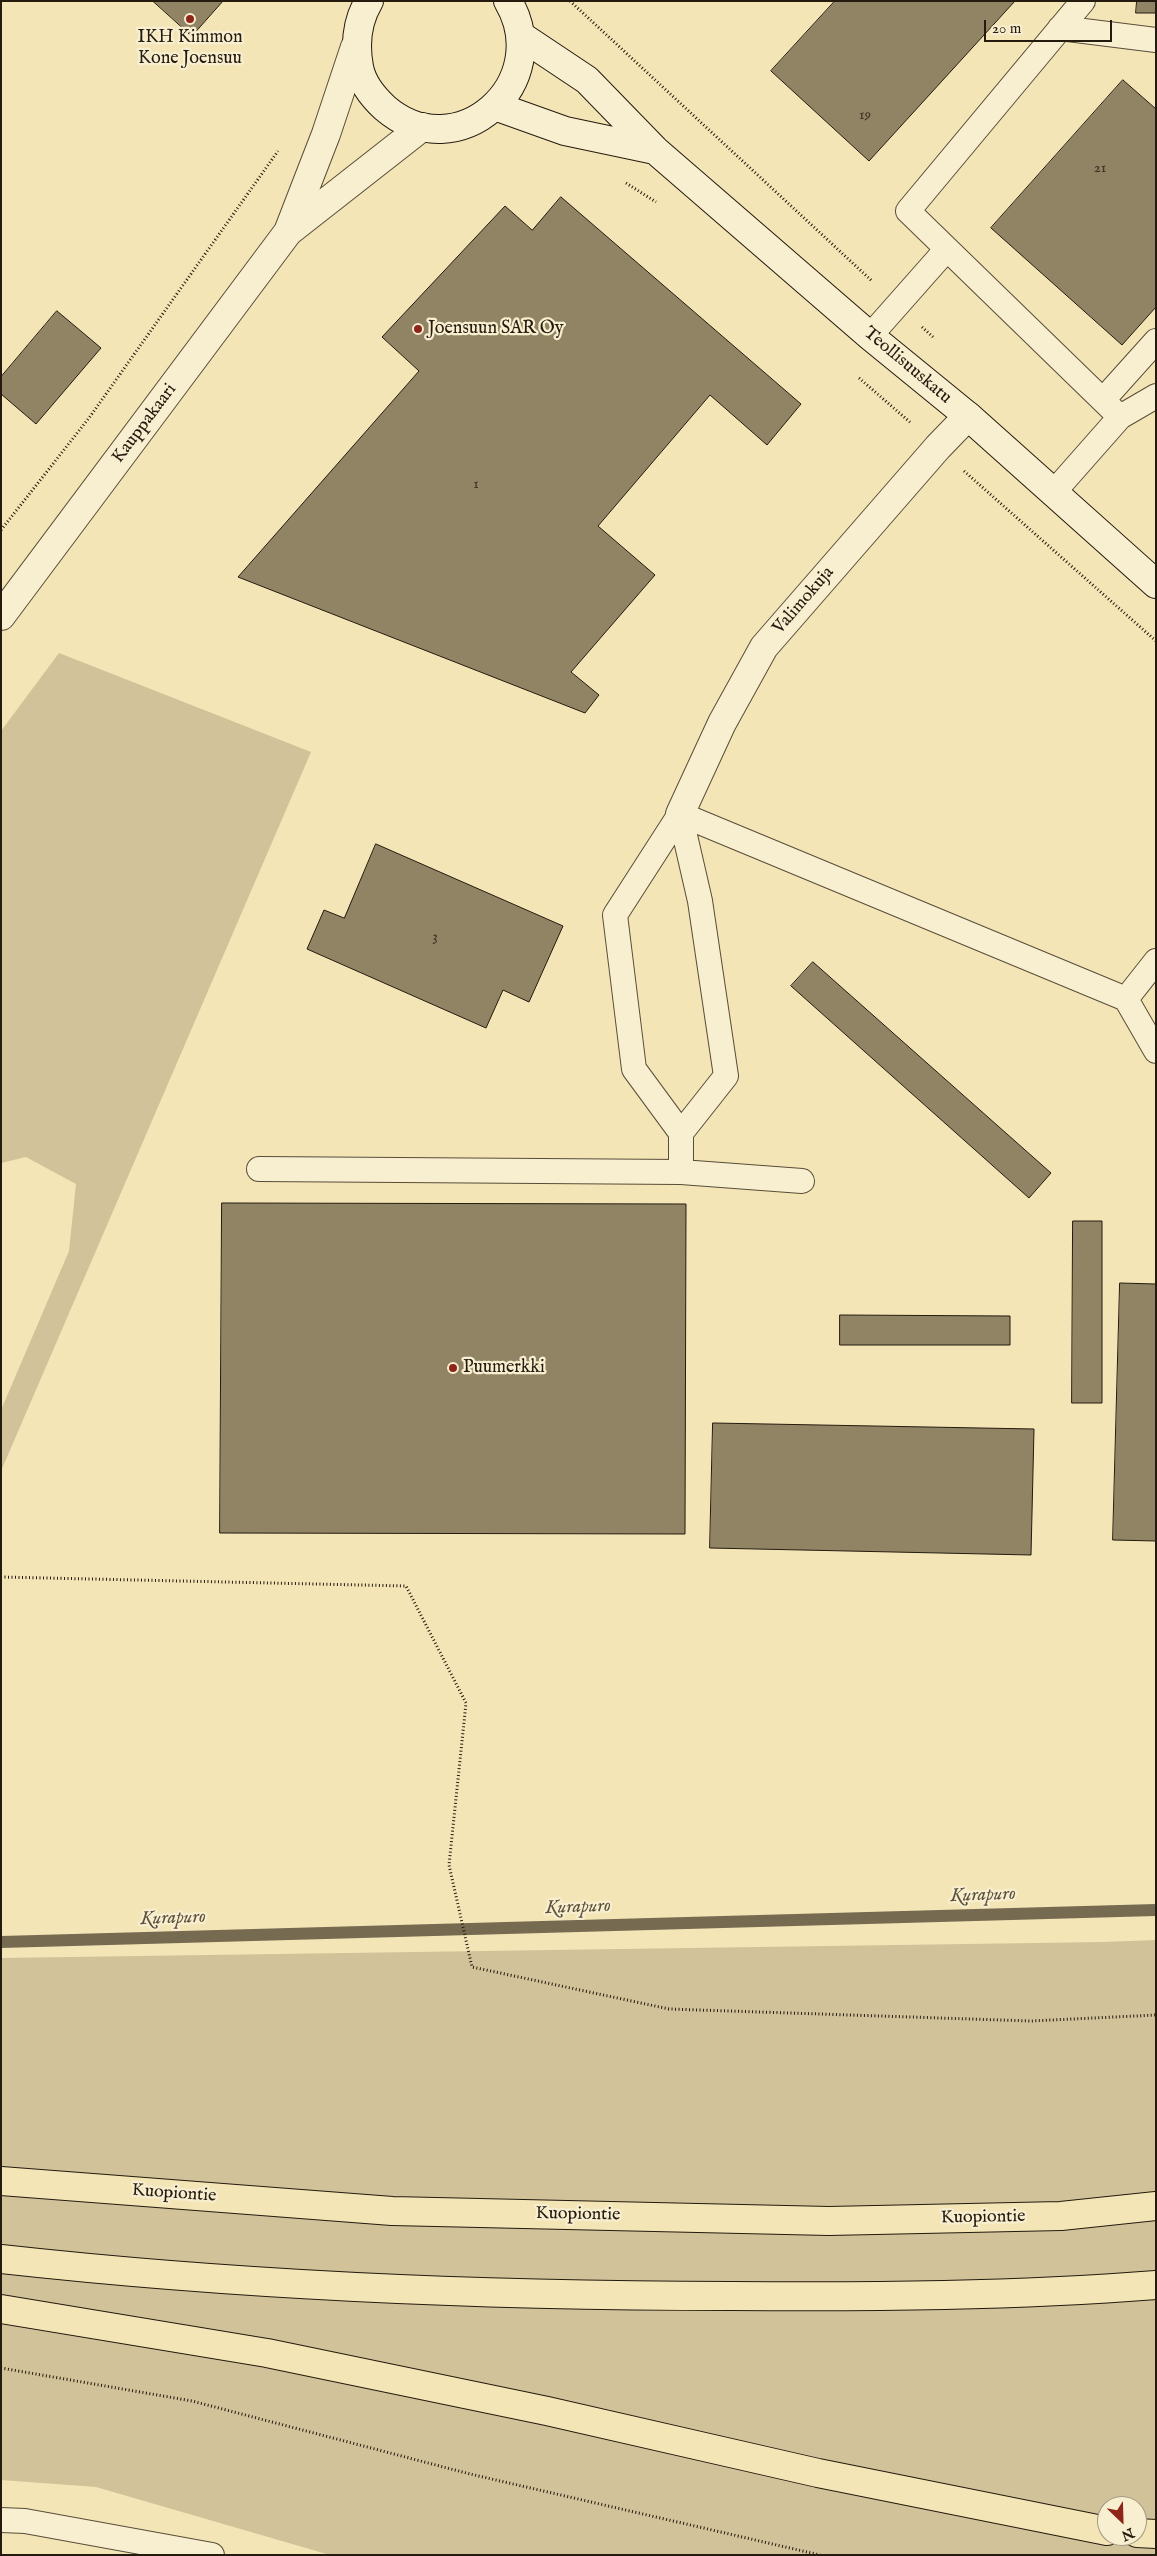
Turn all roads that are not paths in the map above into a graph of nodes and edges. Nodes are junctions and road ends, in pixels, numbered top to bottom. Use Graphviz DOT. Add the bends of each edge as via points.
graph roads {
  1 [pos="508,1"];
  2 [pos="1083,1"];
  3 [pos="364,5"];
  4 [pos="1060,28"];
  5 [pos="521,36"];
  6 [pos="1156,40"];
  7 [pos="356,48"];
  8 [pos="495,106"];
  9 [pos="422,128"];
  10 [pos="655,150"];
  11 [pos="288,232"];
  12 [pos="946,250"];
  13 [pos="870,336"];
  14 [pos="1156,341"];
  15 [pos="1156,396"];
  16 [pos="1103,400"];
  17 [pos="968,416"];
  18 [pos="1120,416"];
  19 [pos="1053,493"];
  20 [pos="1156,584"];
  21 [pos="1,616"];
  22 [pos="680,814"];
  23 [pos="1156,960"];
  24 [pos="1126,999"];
  25 [pos="1156,1051"];
  26 [pos="681,1133"];
  27 [pos="260,1169"];
  28 [pos="680,1172"];
  29 [pos="802,1180"];
  30 [pos="1,2181"];
  31 [pos="1156,2206"];
  32 [pos="1,2260"];
  33 [pos="1156,2285"];
  34 [pos="1,2309"];
  35 [pos="1,2520"];
  36 [pos="1097,2529"];
  37 [pos="212,2555"];
  1 -- 5 [label="street"];
  2 -- 4 [label="lane"];
  3 -- 7 [label="street"];
  4 -- 6 [label="lane"];
  4 -- 12 [label="lane" via="908,211"];
  5 -- 8 [label="street" via="520,62 512,86"];
  5 -- 10 [label="street, Teollisuuskatu" via="587,80"];
  7 -- 9 [label="street" via="360,75 374,99 396,117"];
  7 -- 11 [label="street, Kauppakaari"];
  8 -- 9 [label="street" via="474,122 448,128"];
  8 -- 10 [label="street, Teollisuuskatu" via="565,131"];
  9 -- 11 [label="street, Kauppakaari"];
  10 -- 13 [label="street, Teollisuuskatu"];
  11 -- 21 [label="street, Kauppakaari"];
  12 -- 13 [label="lane"];
  12 -- 16 [label="lane"];
  13 -- 17 [label="street, Teollisuuskatu"];
  14 -- 16 [label="lane"];
  15 -- 18 [label="lane"];
  16 -- 18 [label="lane"];
  17 -- 19 [label="street, Teollisuuskatu"];
  17 -- 22 [label="street, Valimokuja" via="764,647 722,723"];
  18 -- 19 [label="lane"];
  19 -- 20 [label="street, Teollisuuskatu"];
  22 -- 24 [label="lane"];
  22 -- 26 [label="lane" via="700,901 726,1076"];
  22 -- 26 [label="lane" via="615,915 634,1069"];
  23 -- 24 [label="lane"];
  24 -- 25 [label="lane"];
  26 -- 28 [label="lane"];
  27 -- 28 [label="lane"];
  28 -- 29 [label="lane"];
  30 -- 31 [label="highway, Kuopiontie" via="392,2211 829,2222 1061,2216"];
  32 -- 33 [label="highway" via="399,2290 609,2296 1047,2293"];
  34 -- 36 [label="highway" via="267,2353 547,2411 818,2473"];
  35 -- 37 [label="lane" via="25,2521"];
}
